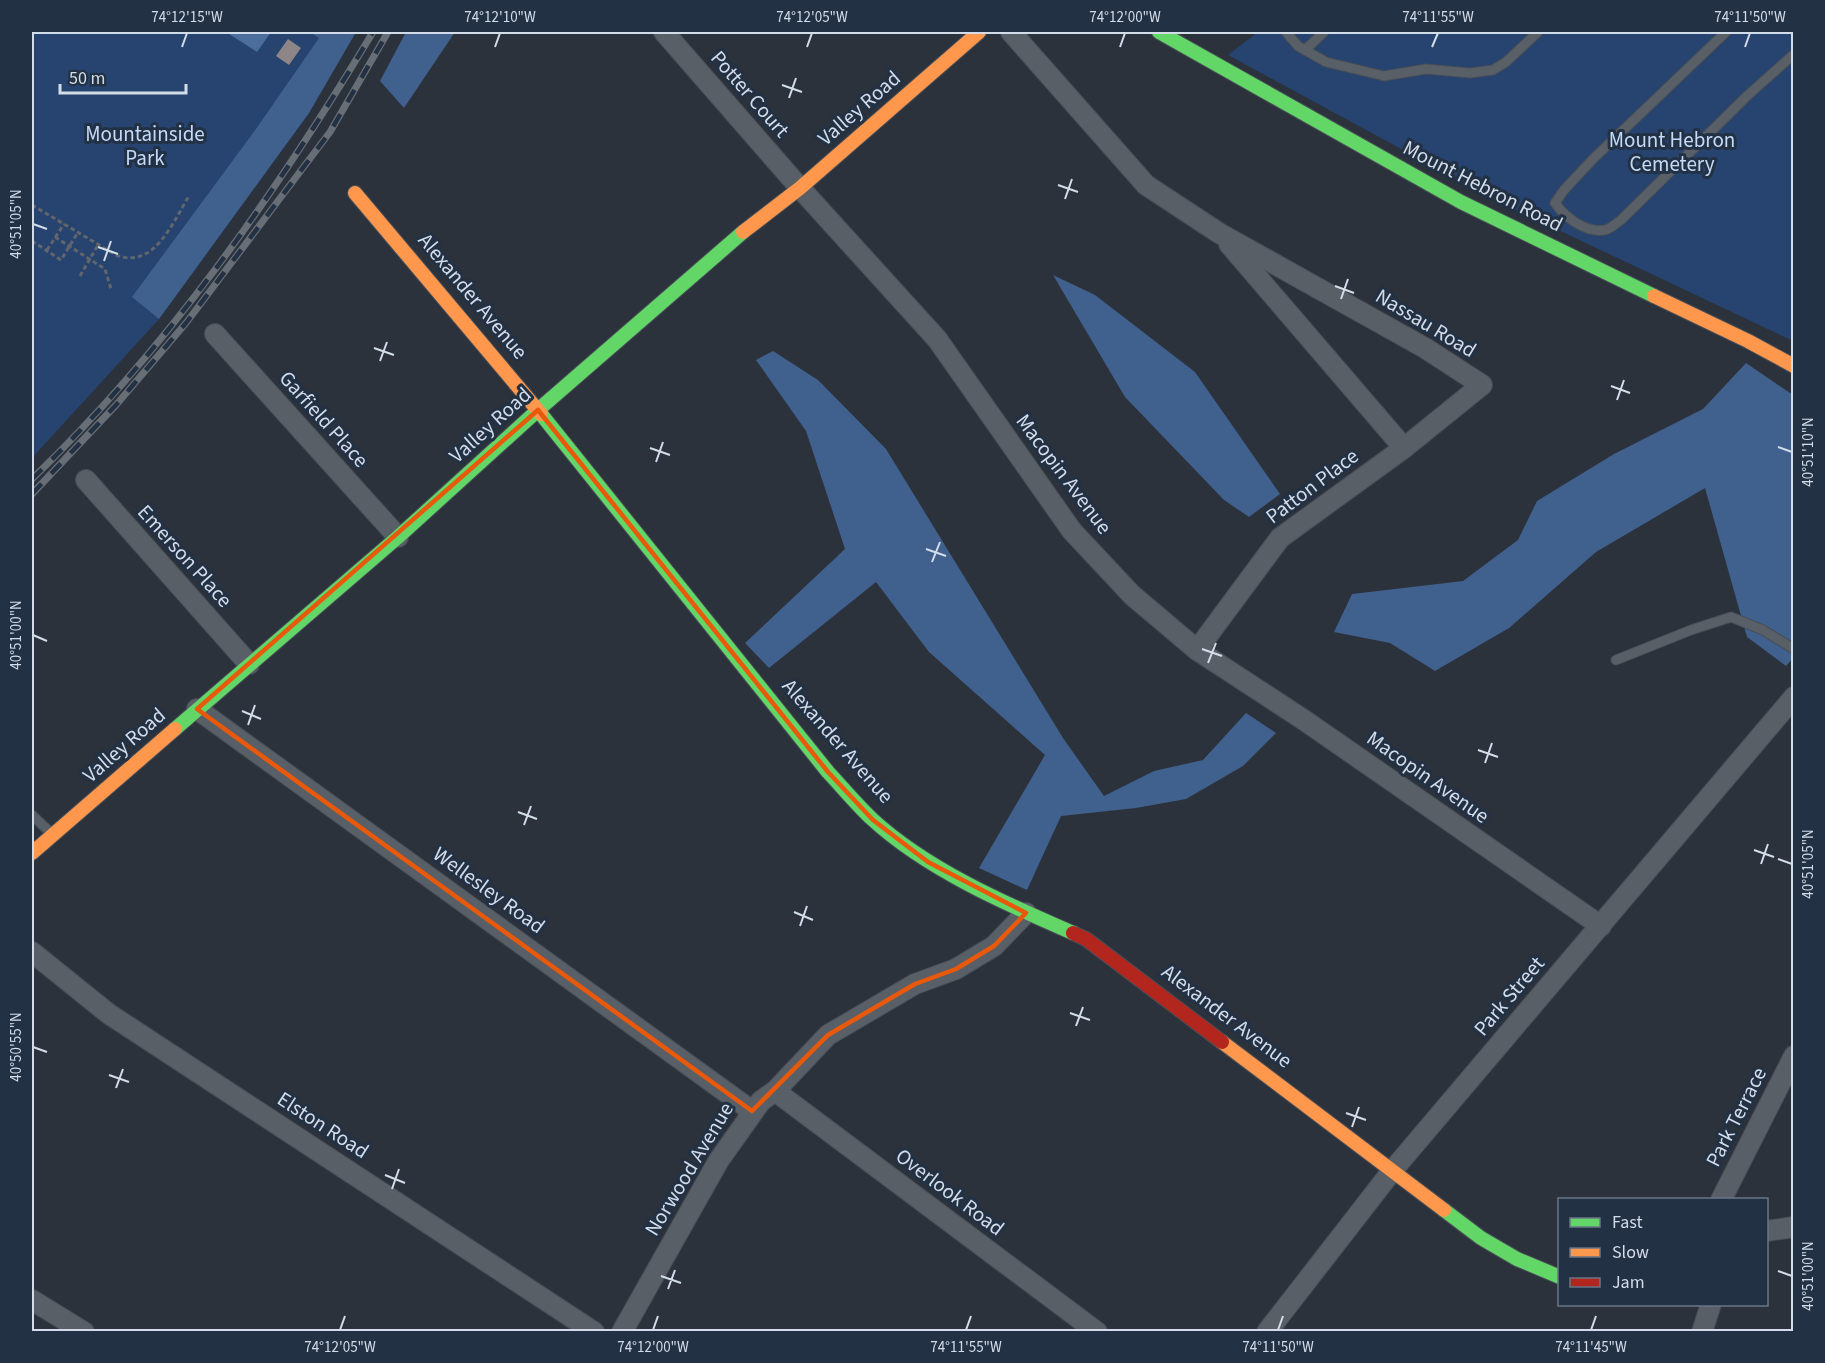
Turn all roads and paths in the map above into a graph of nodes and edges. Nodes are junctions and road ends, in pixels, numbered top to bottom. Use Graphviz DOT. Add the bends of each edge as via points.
graph roads {
  1 [pos="664,32"];
  2 [pos="979,32"];
  3 [pos="1011,32"];
  4 [pos="1159,32"];
  5 [pos="1286,32"];
  6 [pos="1324,32"];
  7 [pos="1538,32"];
  8 [pos="1726,32"];
  9 [pos="1305,50"];
  10 [pos="1794,54"];
  11 [pos="800,188"];
  12 [pos="355,193"];
  13 [pos="189,196"];
  14 [pos="32,205"];
  15 [pos="64,224"];
  16 [pos="78,232"];
  17 [pos="1219,233"];
  18 [pos="55,237"];
  19 [pos="32,241"];
  20 [pos="98,245"];
  21 [pos="69,246"];
  22 [pos="46,250"];
  23 [pos="90,259"];
  24 [pos="80,276"];
  25 [pos="111,289"];
  26 [pos="215,334"];
  27 [pos="1794,366"];
  28 [pos="1482,385"];
  29 [pos="538,410"];
  30 [pos="1404,448"];
  31 [pos="86,480"];
  32 [pos="398,537"];
  33 [pos="1794,649"];
  34 [pos="1197,650"];
  35 [pos="1616,660"];
  36 [pos="249,664"];
  37 [pos="1794,697"];
  38 [pos="197,709"];
  39 [pos="32,815"];
  40 [pos="53,835"];
  41 [pos="32,853"];
  42 [pos="1026,912"];
  43 [pos="1601,927"];
  44 [pos="32,952"];
  45 [pos="1794,1056"];
  46 [pos="775,1092"];
  47 [pos="752,1111"];
  48 [pos="1392,1171"];
  49 [pos="1722,1198"];
  50 [pos="1794,1227"];
  51 [pos="1768,1231"];
  52 [pos="1558,1276"];
  53 [pos="32,1300"];
  54 [pos="1711,1306"];
  55 [pos="84,1332"];
  56 [pos="594,1332"];
  57 [pos="622,1332"];
  58 [pos="1097,1332"];
  59 [pos="1268,1332"];
  60 [pos="1702,1332"];
  1 -- 11 [label="street, Potter Court"];
  2 -- 11 [label="main road, Valley Road"];
  3 -- 17 [label="street, Nassau Road" via="1146,185"];
  4 -- 27 [label="main road, Mount Hebron Road" via="1461,202"];
  5 -- 9 [label="lane"];
  6 -- 9 [label="lane"];
  7 -- 9 [label="lane" via="1493,70 1470,73 1426,69 1384,76 1326,62"];
  8 -- 10 [label="lane" via="1564,190 1555,203 1565,217 1591,230 1607,230"];
  11 -- 29 [label="main road, Valley Road" via="729,243"];
  11 -- 34 [label="street, Macopin Avenue" via="937,339 1072,531 1132,596"];
  12 -- 29 [label="main road, Alexander Avenue"];
  13 -- 20 [label="path" via="161,241 147,255 123,258"];
  14 -- 15 [label="path"];
  15 -- 16 [label="path"];
  15 -- 18 [label="path"];
  16 -- 20 [label="path"];
  16 -- 21 [label="path"];
  17 -- 28 [label="street, Nassau Road" via="1425,348"];
  17 -- 30 [label="street, Nassau Road"];
  18 -- 21 [label="path"];
  18 -- 22 [label="path"];
  19 -- 22 [label="path"];
  20 -- 23 [label="path"];
  21 -- 22 [label="path" via="61,260"];
  21 -- 23 [label="path"];
  23 -- 24 [label="path"];
  23 -- 25 [label="path" via="105,269"];
  26 -- 32 [label="street, Garfield Place"];
  28 -- 30 [label="street, Patton Place"];
  29 -- 32 [label="main road, Valley Road"];
  29 -- 42 [label="main road, Alexander Avenue" via="828,772 873,820 928,862"];
  30 -- 34 [label="street, Patton Place" via="1280,538"];
  31 -- 36 [label="street, Emerson Place"];
  32 -- 36 [label="main road, Valley Road"];
  33 -- 35 [label="lane" via="1731,617"];
  34 -- 43 [label="street, Macopin Avenue"];
  36 -- 38 [label="main road, Valley Road"];
  37 -- 43 [label="street, Park Street"];
  38 -- 40 [label="main road, Valley Road"];
  38 -- 47 [label="street, Wellesley Road"];
  39 -- 40 [label="lane"];
  40 -- 41 [label="main road, Valley Road"];
  42 -- 46 [label="street, Norwood Avenue" via="994,946 956,969 915,984 828,1035"];
  42 -- 48 [label="main road, Alexander Avenue" via="1086,939"];
  43 -- 48 [label="street, Park Street"];
  44 -- 56 [label="street, Elston Road" via="109,1014"];
  45 -- 49 [label="street, Park Terrace"];
  46 -- 47 [label="street, Norwood Avenue"];
  46 -- 58 [label="street, Overlook Road"];
  47 -- 57 [label="street, Norwood Avenue" via="719,1160"];
  48 -- 52 [label="main road, Alexander Avenue" via="1480,1238"];
  48 -- 59 [label="street, Park Street"];
  50 -- 51 [label="street"];
  53 -- 55 [label="street"];
  54 -- 60 [label="street"];
}
